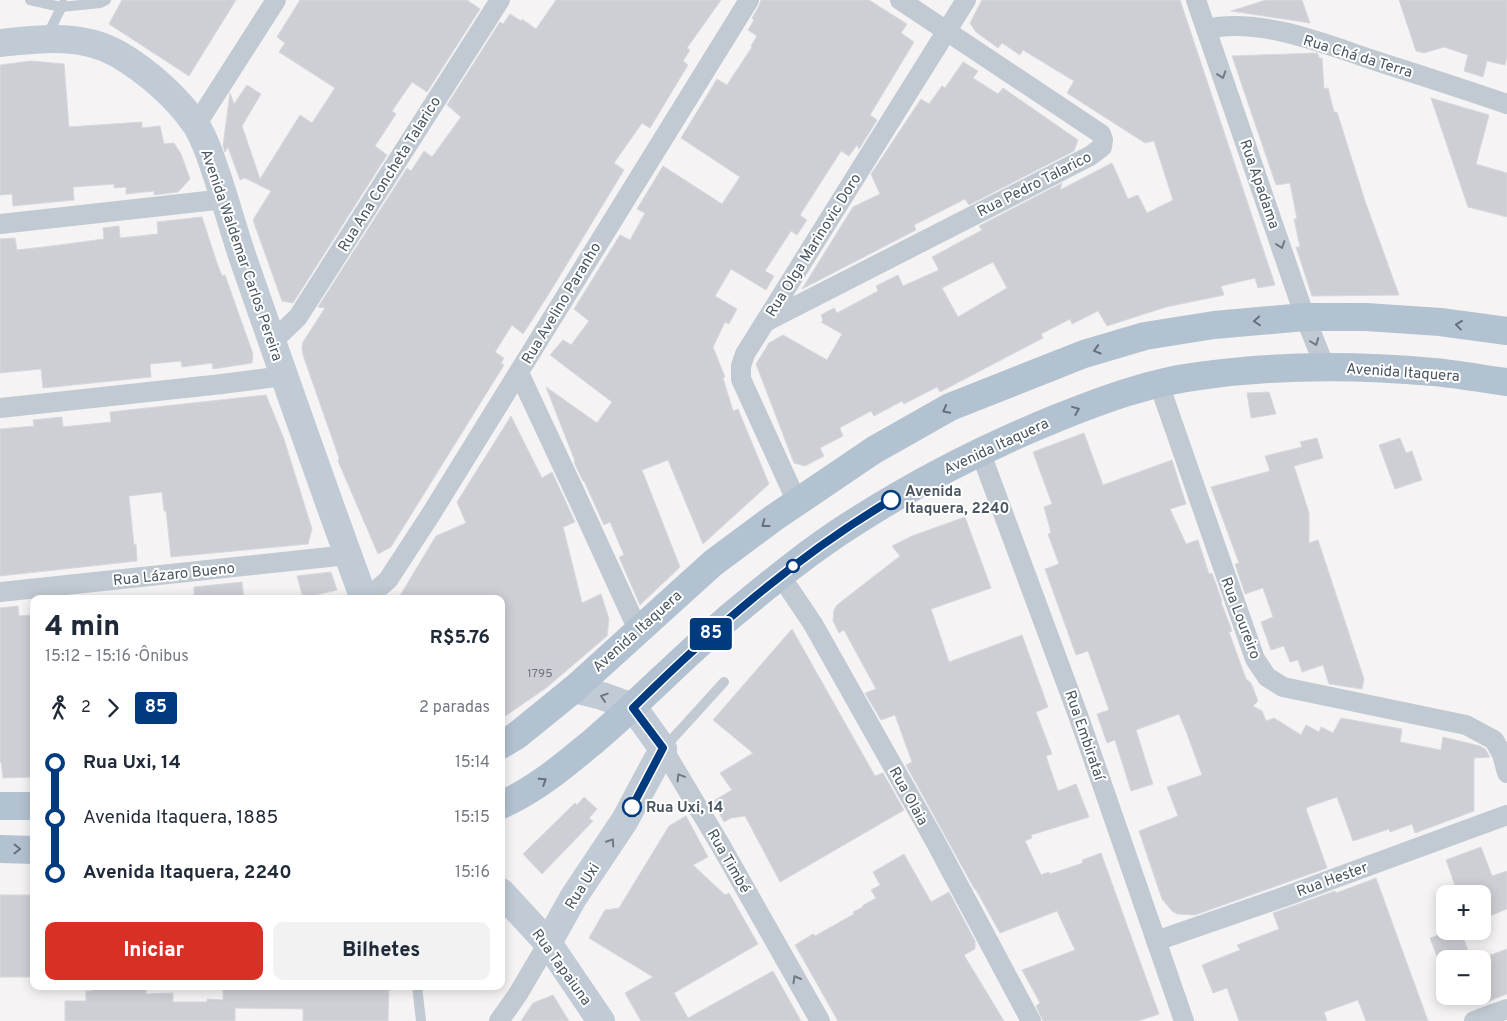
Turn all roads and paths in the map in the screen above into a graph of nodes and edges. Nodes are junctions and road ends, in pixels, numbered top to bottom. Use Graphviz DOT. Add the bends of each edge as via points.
graph roads {
  1 [pos="30,0"];
  2 [pos="106,0"];
  3 [pos="276,0"];
  4 [pos="500,0"];
  5 [pos="749,0"];
  6 [pos="900,0"];
  7 [pos="966,0"];
  8 [pos="1196,0"];
  9 [pos="63,4"];
  10 [pos="1206,28"];
  11 [pos="948,31"];
  12 [pos="46,38"];
  13 [pos="0,44"];
  14 [pos="1507,104"];
  15 [pos="196,125"];
  16 [pos="225,199"];
  17 [pos="0,224"];
  18 [pos="1305,317"];
  19 [pos="765,322"];
  20 [pos="1507,331"];
  21 [pos="272,342"];
  22 [pos="1324,367"];
  23 [pos="518,374"];
  24 [pos="283,376"];
  25 [pos="1507,382"];
  26 [pos="1159,384"];
  27 [pos="0,408"];
  28 [pos="980,452"];
  29 [pos="797,502"];
  30 [pos="348,555"];
  31 [pos="780,575"];
  32 [pos="0,592"];
  33 [pos="363,595"];
  34 [pos="370,595"];
  35 [pos="638,630"];
  36 [pos="724,682"];
  37 [pos="574,689"];
  38 [pos="633,708"];
  39 [pos="505,743"];
  40 [pos="663,748"];
  41 [pos="1507,774"];
  42 [pos="505,803"];
  43 [pos="0,806"];
  44 [pos="30,806"];
  45 [pos="1507,815"];
  46 [pos="0,849"];
  47 [pos="30,850"];
  48 [pos="505,896"];
  49 [pos="1156,941"];
  50 [pos="548,942"];
  51 [pos="417,990"];
  52 [pos="1507,1009"];
  53 [pos="421,1021"];
  54 [pos="499,1021"];
  55 [pos="601,1021"];
  56 [pos="820,1021"];
  57 [pos="1031,1021"];
  58 [pos="1184,1021"];
  59 [pos="1474,1021"];
  1 -- 9 [label="lane"];
  2 -- 9 [label="lane"];
  3 -- 15 [label="street"];
  4 -- 21 [label="street, Rua Ana Concheta Talarico" via="298,317"];
  5 -- 23 [label="street, Rua Avelino Paranho"];
  6 -- 11 [label="street, Rua Pedro Talarico"];
  7 -- 11 [label="street, Rua Olga Marinovic Doro"];
  8 -- 10 [label="street, Rua Apadama"];
  9 -- 12 [label="lane"];
  10 -- 14 [label="street, Rua Chá da Terra" via="1270,29 1326,44"];
  10 -- 18 [label="street, Rua Apadama, one-way"];
  11 -- 19 [label="street, Rua Olga Marinovic Doro"];
  11 -- 19 [label="street, Rua Pedro Talarico" via="1101,134 1102,147"];
  12 -- 13 [label="street, Avenida Waldemar Carlos Pereira"];
  12 -- 15 [label="street, Avenida Waldemar Carlos Pereira" via="90,42 118,54 149,76"];
  15 -- 16 [label="street, Avenida Waldemar Carlos Pereira"];
  16 -- 17 [label="street"];
  16 -- 21 [label="street, Avenida Waldemar Carlos Pereira"];
  20 -- 18 [label="main road, Avenida Itaquera, one-way" via="1440,322"];
  18 -- 22 [label="street, Rua Apadama, one-way"];
  18 -- 29 [label="main road, Avenida Itaquera, one-way" via="1214,324 1145,336 1084,354 950,407 874,450"];
  19 -- 29 [label="street, Rua Olga Marinovic Doro" via="745,354 741,379"];
  21 -- 24 [label="street, Avenida Waldemar Carlos Pereira"];
  22 -- 25 [label="main road, Avenida Itaquera" via="1436,372"];
  22 -- 26 [label="main road, Avenida Itaquera" via="1197,376"];
  23 -- 34 [label="street, Rua Avelino Paranho" via="388,580"];
  23 -- 35 [label="street"];
  24 -- 27 [label="street"];
  24 -- 30 [label="street, Avenida Waldemar Carlos Pereira"];
  28 -- 26 [label="main road, Avenida Itaquera, one-way" via="1098,401"];
  26 -- 41 [label="street, Rua Loureiro" via="1255,659 1267,677 1283,687 1466,725 1494,740"];
  28 -- 31 [label="main road, Avenida Itaquera" via="857,520"];
  28 -- 49 [label="street, Rua Embirataí" via="1078,715"];
  29 -- 35 [label="main road, Avenida Itaquera, one-way" via="713,563"];
  30 -- 32 [label="street, Rua Lázaro Bueno"];
  30 -- 33 [label="street, Avenida Waldemar Carlos Pereira"];
  31 -- 38 [label="main road, Avenida Itaquera" via="692,650"];
  31 -- 57 [label="street, Rua Olaia" via="814,624"];
  35 -- 37 [label="main road, Avenida Itaquera"];
  36 -- 40 [label="lane"];
  38 -- 37 [label="street, one-way"];
  37 -- 39 [label="main road, Avenida Itaquera"];
  38 -- 40 [label="street, Rua Timbé"];
  42 -- 38 [label="main road, Avenida Itaquera, one-way" via="558,772"];
  50 -- 40 [label="street, Rua Uxi, one-way" via="625,820"];
  56 -- 40 [label="street, Rua Timbé, one-way"];
  43 -- 44 [label="main road"];
  45 -- 49 [label="street, Rua Hester"];
  46 -- 47 [label="main road, one-way"];
  48 -- 50 [label="street, Rua Tapaiuna"];
  49 -- 58 [label="street, Rua Embirataí"];
  50 -- 54 [label="street, Rua Uxi"];
  50 -- 55 [label="street, Rua Tapaiuna"];
  51 -- 53 [label="lane"];
  52 -- 59 [label="street"];
}
